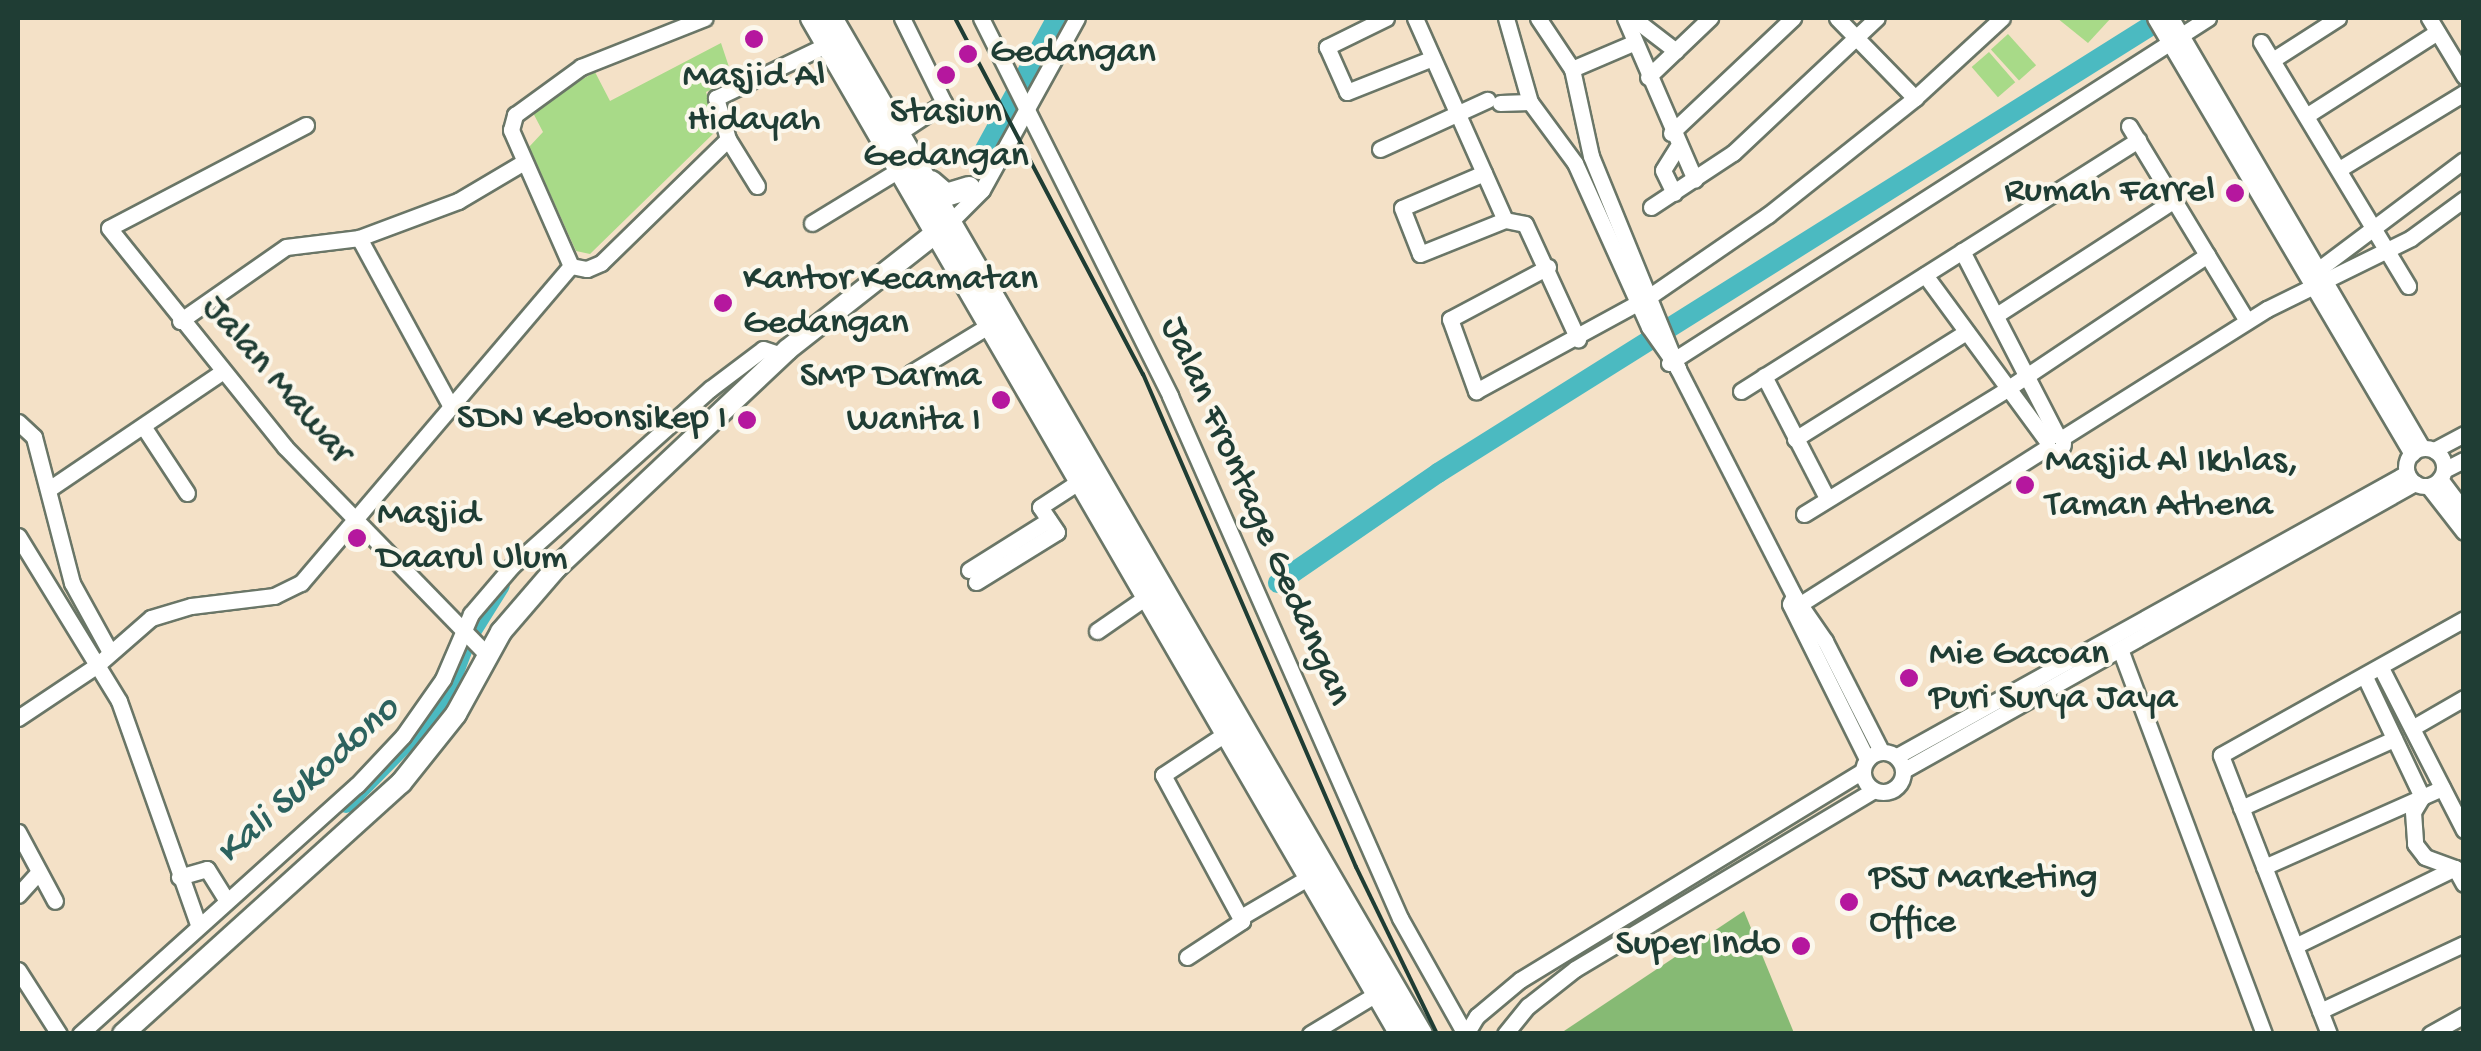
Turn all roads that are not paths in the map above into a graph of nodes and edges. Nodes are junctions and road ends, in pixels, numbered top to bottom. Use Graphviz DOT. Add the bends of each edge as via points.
graph roads {
  1 [pos="705,18"];
  2 [pos="812,18"];
  3 [pos="832,18"];
  4 [pos="902,18"];
  5 [pos="982,18"];
  6 [pos="1078,18"];
  7 [pos="1386,18"];
  8 [pos="1415,18"];
  9 [pos="1506,18"];
  10 [pos="1538,18"];
  11 [pos="1625,18"];
  12 [pos="1633,18"];
  13 [pos="1710,18"];
  14 [pos="1793,18"];
  15 [pos="1838,18"];
  16 [pos="1876,18"];
  17 [pos="2002,18"];
  18 [pos="2208,18"];
  19 [pos="2338,18"];
  20 [pos="2162,20"];
  21 [pos="2433,25"];
  22 [pos="1856,36"];
  23 [pos="2176,38"];
  24 [pos="2262,42"];
  25 [pos="1633,43"];
  26 [pos="828,44"];
  27 [pos="1676,50"];
  28 [pos="1433,58"];
  29 [pos="2274,60"];
  30 [pos="1572,69"];
  31 [pos="2464,76"];
  32 [pos="1648,77"];
  33 [pos="1520,80"];
  34 [pos="2464,93"];
  35 [pos="1023,95"];
  36 [pos="1915,98"];
  37 [pos="1493,101"];
  38 [pos="1530,102"];
  39 [pos="1464,113"];
  40 [pos="2309,114"];
  41 [pos="306,125"];
  42 [pos="900,132"];
  43 [pos="728,138"];
  44 [pos="1674,140"];
  45 [pos="1380,148"];
  46 [pos="1583,159"];
  47 [pos="2464,160"];
  48 [pos="524,162"];
  49 [pos="902,168"];
  50 [pos="2341,168"];
  51 [pos="994,169"];
  52 [pos="1484,172"];
  53 [pos="926,176"];
  54 [pos="2446,179"];
  55 [pos="1695,180"];
  56 [pos="757,186"];
  57 [pos="969,188"];
  58 [pos="1674,192"];
  59 [pos="2174,200"];
  60 [pos="2462,200"];
  61 [pos="1651,207"];
  62 [pos="942,219"];
  63 [pos="1504,220"];
  64 [pos="812,223"];
  65 [pos="2376,228"];
  66 [pos="359,238"];
  67 [pos="2386,248"];
  68 [pos="1962,252"];
  69 [pos="2207,254"];
  70 [pos="571,266"];
  71 [pos="1548,267"];
  72 [pos="1925,275"];
  73 [pos="2316,278"];
  74 [pos="2408,286"];
  75 [pos="1645,299"];
  76 [pos="1998,314"];
  77 [pos="180,321"];
  78 [pos="2247,321"];
  79 [pos="993,323"];
  80 [pos="1966,332"];
  81 [pos="1578,339"];
  82 [pos="784,352"];
  83 [pos="1672,357"];
  84 [pos="222,372"];
  85 [pos="911,373"];
  86 [pos="2031,374"];
  87 [pos="1764,376"];
  88 [pos="2008,389"];
  89 [pos="1741,391"];
  90 [pos="450,405"];
  91 [pos="18,422"];
  92 [pos="143,426"];
  93 [pos="2464,434"];
  94 [pos="1795,439"];
  95 [pos="2054,440"];
  96 [pos="2423,451"];
  97 [pos="2464,460"];
  98 [pos="2427,478"];
  99 [pos="1082,479"];
  100 [pos="49,488"];
  101 [pos="187,493"];
  102 [pos="1827,498"];
  103 [pos="2464,511"];
  104 [pos="1804,514"];
  105 [pos="356,524"];
  106 [pos="2464,532"];
  107 [pos="18,536"];
  108 [pos="973,576"];
  109 [pos="1149,596"];
  110 [pos="1797,602"];
  111 [pos="2464,619"];
  112 [pos="463,632"];
  113 [pos="1097,632"];
  114 [pos="2120,649"];
  115 [pos="483,651"];
  116 [pos="102,661"];
  117 [pos="2381,668"];
  118 [pos="2365,676"];
  119 [pos="2464,698"];
  120 [pos="18,718"];
  121 [pos="2412,728"];
  122 [pos="1228,732"];
  123 [pos="404,737"];
  124 [pos="2394,739"];
  125 [pos="423,753"];
  126 [pos="1882,762"];
  127 [pos="2442,788"];
  128 [pos="1874,790"];
  129 [pos="2422,798"];
  130 [pos="2458,802"];
  131 [pos="2240,808"];
  132 [pos="2463,826"];
  133 [pos="18,832"];
  134 [pos="2459,866"];
  135 [pos="2264,868"];
  136 [pos="37,874"];
  137 [pos="1310,876"];
  138 [pos="179,877"];
  139 [pos="2464,884"];
  140 [pos="18,895"];
  141 [pos="226,898"];
  142 [pos="56,901"];
  143 [pos="1240,916"];
  144 [pos="198,924"];
  145 [pos="2464,944"];
  146 [pos="2295,946"];
  147 [pos="1187,957"];
  148 [pos="18,970"];
  149 [pos="1378,993"];
  150 [pos="25,996"];
  151 [pos="2320,1011"];
  152 [pos="2456,1024"];
  153 [pos="2432,1033"];
  154 [pos="59,1034"];
  155 [pos="80,1034"];
  156 [pos="122,1034"];
  157 [pos="1310,1034"];
  158 [pos="1401,1034"];
  159 [pos="1421,1034"];
  160 [pos="1466,1034"];
  161 [pos="1505,1034"];
  162 [pos="2264,1034"];
  163 [pos="2328,1034"];
  1 -- 48 [label="street" via="612,52 540,94 511,122"];
  2 -- 26 [label="highway"];
  3 -- 42 [label="highway"];
  4 -- 42 [label="street" via="944,103"];
  5 -- 35 [label="street, Jalan Frontage Gedangan"];
  6 -- 35 [label="street"];
  7 -- 28 [label="street" via="1329,44 1350,94"];
  8 -- 28 [label="street"];
  9 -- 33 [label="street"];
  10 -- 30 [label="street"];
  11 -- 25 [label="street"];
  12 -- 27 [label="street"];
  13 -- 27 [label="street"];
  14 -- 44 [label="street"];
  15 -- 22 [label="street"];
  16 -- 22 [label="street"];
  17 -- 36 [label="street"];
  18 -- 23 [label="street"];
  19 -- 29 [label="street"];
  20 -- 23 [label="street"];
  21 -- 31 [label="street"];
  21 -- 40 [label="street"];
  22 -- 36 [label="street"];
  22 -- 55 [label="street"];
  23 -- 73 [label="street"];
  23 -- 83 [label="street"];
  24 -- 29 [label="street"];
  25 -- 30 [label="street"];
  25 -- 32 [label="street"];
  26 -- 43 [label="street" via="716,98"];
  26 -- 49 [label="highway"];
  27 -- 32 [label="street"];
  28 -- 39 [label="street"];
  29 -- 40 [label="street"];
  30 -- 46 [label="street"];
  32 -- 44 [label="street"];
  33 -- 37 [label="street"];
  33 -- 38 [label="street"];
  34 -- 50 [label="street"];
  35 -- 51 [label="street"];
  35 -- 160 [label="street, Jalan Frontage Gedangan" via="1170,396 1400,918"];
  36 -- 75 [label="street" via="1804,189"];
  37 -- 38 [label="street"];
  37 -- 39 [label="street"];
  38 -- 46 [label="street"];
  39 -- 45 [label="street"];
  39 -- 52 [label="street"];
  40 -- 50 [label="street"];
  41 -- 77 [label="street, Jalan Mawar" via="109,228"];
  42 -- 53 [label="highway"];
  43 -- 56 [label="street"];
  43 -- 70 [label="street" via="601,262 587,269"];
  44 -- 55 [label="street"];
  44 -- 58 [label="street" via="1663,170"];
  46 -- 75 [label="street"];
  47 -- 54 [label="street"];
  48 -- 66 [label="street" via="458,201"];
  48 -- 70 [label="street"];
  49 -- 62 [label="highway"];
  49 -- 64 [label="street"];
  50 -- 65 [label="street"];
  51 -- 57 [label="street"];
  51 -- 62 [label="street"];
  52 -- 63 [label="street"];
  52 -- 63 [label="street" via="1402,208 1400,215 1424,256"];
  53 -- 57 [label="highway" via="946,195"];
  53 -- 62 [label="highway"];
  54 -- 60 [label="street"];
  54 -- 65 [label="street"];
  55 -- 58 [label="street"];
  57 -- 62 [label="street"];
  58 -- 61 [label="street"];
  59 -- 68 [label="street" via="2134,133"];
  59 -- 69 [label="street"];
  59 -- 76 [label="street"];
  60 -- 67 [label="street"];
  62 -- 79 [label="highway"];
  62 -- 82 [label="main road" via="794,334"];
  62 -- 159 [label="highway"];
  63 -- 71 [label="street" via="1525,224"];
  65 -- 67 [label="street"];
  65 -- 73 [label="street"];
  66 -- 77 [label="street" via="286,248"];
  66 -- 90 [label="street"];
  67 -- 73 [label="street"];
  67 -- 74 [label="street"];
  68 -- 72 [label="street"];
  68 -- 76 [label="street"];
  69 -- 78 [label="street"];
  69 -- 86 [label="street"];
  70 -- 90 [label="street"];
  71 -- 81 [label="street"];
  71 -- 81 [label="street" via="1450,319 1474,388 1488,389"];
  72 -- 80 [label="street"];
  72 -- 87 [label="street"];
  73 -- 78 [label="street"];
  73 -- 96 [label="street"];
  75 -- 81 [label="street"];
  75 -- 83 [label="street"];
  76 -- 86 [label="street"];
  77 -- 84 [label="street, Jalan Mawar"];
  78 -- 95 [label="street"];
  79 -- 85 [label="street"];
  79 -- 99 [label="highway"];
  80 -- 88 [label="street"];
  80 -- 94 [label="street"];
  82 -- 112 [label="street" via="764,349 666,426 512,566"];
  82 -- 115 [label="main road" via="556,568"];
  83 -- 110 [label="street"];
  84 -- 92 [label="street"];
  84 -- 105 [label="street, Jalan Mawar"];
  86 -- 88 [label="street"];
  86 -- 95 [label="street"];
  87 -- 89 [label="street"];
  87 -- 94 [label="street"];
  88 -- 95 [label="street"];
  88 -- 102 [label="street"];
  90 -- 105 [label="street"];
  91 -- 100 [label="street" via="34,437"];
  92 -- 100 [label="street"];
  92 -- 101 [label="street"];
  93 -- 96 [label="street"];
  94 -- 102 [label="street"];
  95 -- 110 [label="street"];
  96 -- 98 [label="street"];
  96 -- 98 [label="street"];
  97 -- 98 [label="street"];
  98 -- 103 [label="street"];
  98 -- 106 [label="street"];
  98 -- 114 [label="street"];
  98 -- 126 [label="street"];
  99 -- 108 [label="street" via="1040,507 1056,532"];
  99 -- 109 [label="highway"];
  100 -- 116 [label="street" via="72,583"];
  102 -- 104 [label="street"];
  105 -- 112 [label="street, Jalan Mawar"];
  105 -- 116 [label="street" via="290,590 171,610"];
  107 -- 116 [label="street"];
  109 -- 113 [label="street"];
  109 -- 122 [label="highway"];
  110 -- 126 [label="street"];
  111 -- 117 [label="street"];
  112 -- 115 [label="street, Jalan Mawar"];
  112 -- 123 [label="street" via="429,703"];
  114 -- 126 [label="street"];
  114 -- 162 [label="street"];
  115 -- 125 [label="main road"];
  116 -- 120 [label="street"];
  116 -- 138 [label="street"];
  117 -- 118 [label="street"];
  117 -- 121 [label="street"];
  118 -- 124 [label="street"];
  118 -- 131 [label="street" via="2222,752"];
  119 -- 121 [label="street"];
  121 -- 127 [label="street"];
  122 -- 137 [label="highway"];
  122 -- 143 [label="street" via="1164,775"];
  123 -- 125 [label="street"];
  123 -- 141 [label="street"];
  124 -- 129 [label="street"];
  124 -- 131 [label="street"];
  125 -- 156 [label="main road" via="377,808"];
  126 -- 128 [label="street"];
  126 -- 128 [label="street" via="1892,791"];
  126 -- 160 [label="street" via="1520,980"];
  127 -- 129 [label="street"];
  127 -- 130 [label="street"];
  128 -- 161 [label="street" via="1575,970 1528,1006"];
  129 -- 134 [label="street" via="2411,828 2415,844 2439,865"];
  129 -- 135 [label="street"];
  130 -- 132 [label="street"];
  131 -- 135 [label="street"];
  133 -- 136 [label="street"];
  134 -- 139 [label="street"];
  134 -- 146 [label="street"];
  135 -- 146 [label="street"];
  136 -- 140 [label="street"];
  136 -- 142 [label="street"];
  137 -- 143 [label="street"];
  137 -- 149 [label="highway"];
  138 -- 141 [label="street" via="207,868"];
  138 -- 144 [label="street"];
  141 -- 144 [label="street"];
  143 -- 147 [label="street" via="1238,926"];
  144 -- 155 [label="street"];
  145 -- 151 [label="street"];
  146 -- 151 [label="street"];
  148 -- 150 [label="street"];
  149 -- 157 [label="street"];
  149 -- 158 [label="highway"];
  150 -- 154 [label="street"];
  151 -- 163 [label="street"];
  152 -- 153 [label="street"];
}
